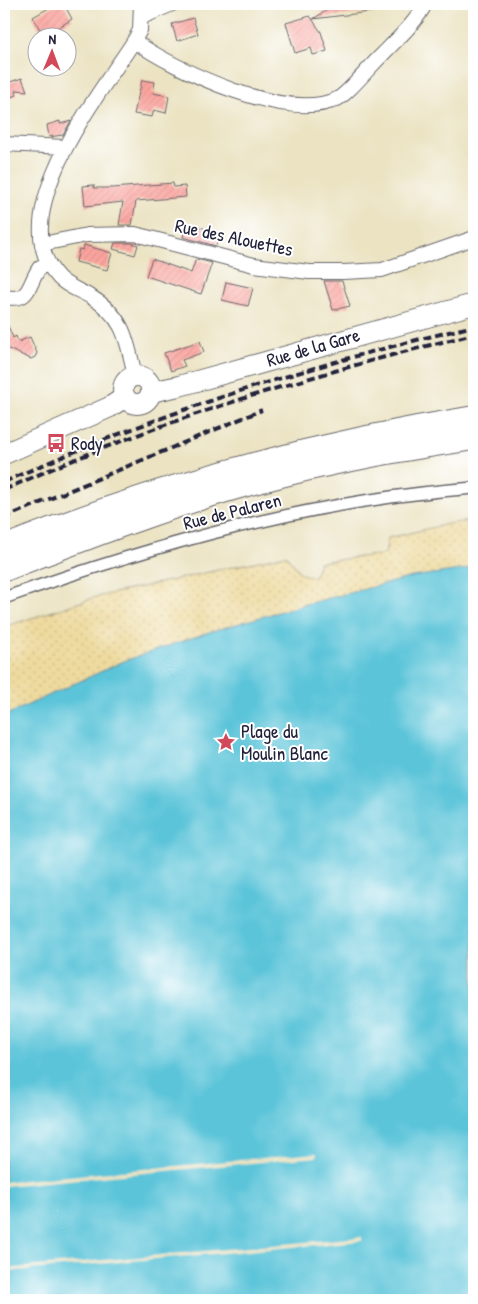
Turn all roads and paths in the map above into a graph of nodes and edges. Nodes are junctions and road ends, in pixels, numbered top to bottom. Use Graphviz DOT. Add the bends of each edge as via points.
graph roads {
  1 [pos="172,4"];
  2 [pos="425,4"];
  3 [pos="142,10"];
  4 [pos="134,41"];
  5 [pos="4,144"];
  6 [pos="65,147"];
  7 [pos="474,238"];
  8 [pos="42,244"];
  9 [pos="49,265"];
  10 [pos="4,297"];
  11 [pos="474,304"];
  12 [pos="135,376"];
  13 [pos="151,392"];
  14 [pos="125,398"];
  15 [pos="474,418"];
  16 [pos="474,438"];
  17 [pos="4,454"];
  18 [pos="474,488"];
  19 [pos="4,548"];
  20 [pos="4,569"];
  21 [pos="4,598"];
  1 -- 3 [label="street"];
  2 -- 4 [label="street" via="395,41 340,98 321,106 299,106 229,90 155,56"];
  3 -- 4 [label="street" via="140,30"];
  4 -- 6 [label="street"];
  5 -- 6 [label="street"];
  6 -- 8 [label="street" via="51,174 45,196"];
  7 -- 8 [label="street, Rue des Alouettes" via="382,270 344,272 254,265 135,234 87,235"];
  8 -- 9 [label="street"];
  9 -- 10 [label="street" via="40,267 22,297"];
  9 -- 12 [label="street" via="59,278 104,305 120,322"];
  11 -- 13 [label="main road, Rue de la Gare"];
  12 -- 13 [label="main road" via="147,380"];
  12 -- 14 [label="main road" via="124,384"];
  13 -- 14 [label="main road, Rue de la Gare" via="150,398 138,404"];
  14 -- 17 [label="main road"];
  15 -- 19 [label="highway" via="389,432 232,470 127,502"];
  16 -- 20 [label="highway" via="364,456 258,481 158,512"];
  18 -- 21 [label="street, Rue de Palaren" via="413,492 301,512 137,555"];
}
